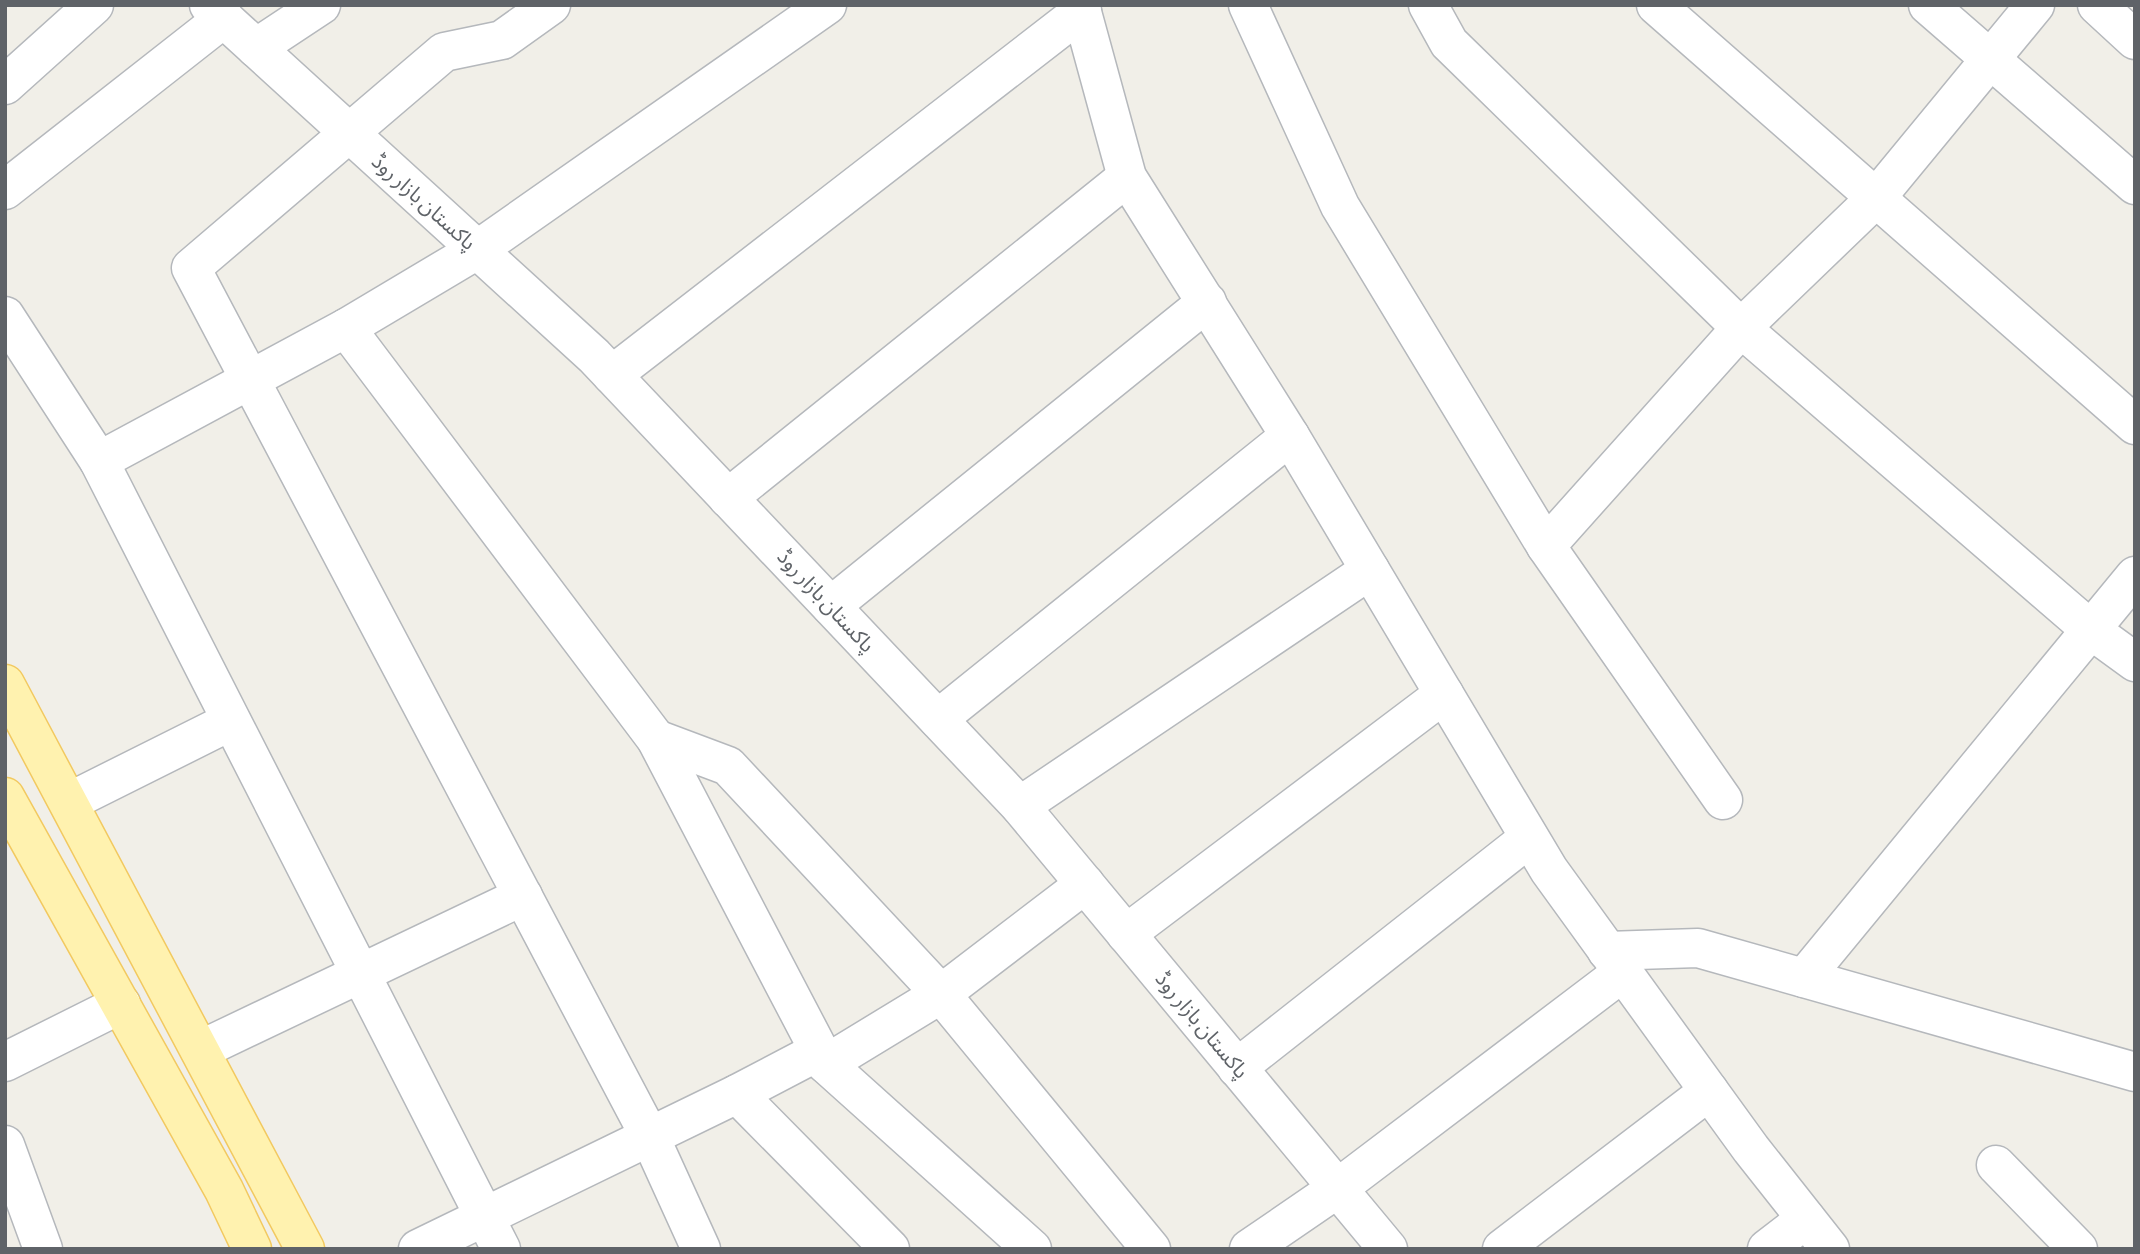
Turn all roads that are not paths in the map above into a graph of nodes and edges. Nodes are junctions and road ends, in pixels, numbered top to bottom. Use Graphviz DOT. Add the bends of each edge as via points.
graph roads {
  1 [pos="94,5"];
  2 [pos="321,5"];
  3 [pos="551,5"];
  4 [pos="827,5"];
  5 [pos="1248,5"];
  6 [pos="1428,5"];
  7 [pos="1656,5"];
  8 [pos="1927,5"];
  9 [pos="2035,5"];
  10 [pos="2097,5"];
  11 [pos="1081,8"];
  12 [pos="216,12"];
  13 [pos="2135,40"];
  14 [pos="256,48"];
  15 [pos="1990,60"];
  16 [pos="5,85"];
  17 [pos="348,132"];
  18 [pos="1128,177"];
  19 [pos="2135,185"];
  20 [pos="5,190"];
  21 [pos="1877,198"];
  22 [pos="477,250"];
  23 [pos="1207,302"];
  24 [pos="5,316"];
  25 [pos="346,328"];
  26 [pos="1741,328"];
  27 [pos="612,375"];
  28 [pos="250,380"];
  29 [pos="2135,425"];
  30 [pos="1290,436"];
  31 [pos="99,461"];
  32 [pos="728,498"];
  33 [pos="1546,546"];
  34 [pos="1370,570"];
  35 [pos="2135,576"];
  36 [pos="831,606"];
  37 [pos="2091,629"];
  38 [pos="2135,662"];
  39 [pos="5,684"];
  40 [pos="1444,694"];
  41 [pos="937,719"];
  42 [pos="231,721"];
  43 [pos="656,740"];
  44 [pos="5,797"];
  45 [pos="1723,800"];
  46 [pos="69,802"];
  47 [pos="1020,806"];
  48 [pos="1530,838"];
  49 [pos="1085,884"];
  50 [pos="523,896"];
  51 [pos="1126,934"];
  52 [pos="1615,961"];
  53 [pos="360,974"];
  54 [pos="1804,978"];
  55 [pos="941,994"];
  56 [pos="121,1004"];
  57 [pos="200,1050"];
  58 [pos="823,1057"];
  59 [pos="5,1062"];
  60 [pos="1237,1068"];
  61 [pos="2135,1072"];
  62 [pos="1709,1091"];
  63 [pos="737,1094"];
  64 [pos="650,1137"];
  65 [pos="5,1145"];
  66 [pos="1996,1165"];
  67 [pos="1338,1188"];
  68 [pos="1806,1219"];
  69 [pos="493,1233"];
  70 [pos="43,1249"];
  71 [pos="253,1249"];
  72 [pos="305,1249"];
  73 [pos="418,1249"];
  74 [pos="701,1249"];
  75 [pos="891,1249"];
  76 [pos="1032,1249"];
  77 [pos="1151,1249"];
  78 [pos="1249,1249"];
  79 [pos="1388,1249"];
  80 [pos="1502,1249"];
  81 [pos="1767,1249"];
  82 [pos="1830,1249"];
  83 [pos="2078,1249"];
  1 -- 16 [label="street"];
  2 -- 14 [label="street"];
  3 -- 17 [label="street" via="502,40 444,52"];
  4 -- 22 [label="street"];
  5 -- 33 [label="street" via="1340,206"];
  6 -- 26 [label="street" via="1449,43"];
  7 -- 21 [label="street"];
  8 -- 15 [label="street"];
  9 -- 15 [label="street"];
  10 -- 13 [label="street"];
  11 -- 18 [label="street"];
  11 -- 27 [label="street"];
  12 -- 14 [label="street, پاکستان بازار روڈ"];
  12 -- 20 [label="street"];
  14 -- 17 [label="street, پاکستان بازار روڈ"];
  15 -- 19 [label="street"];
  15 -- 21 [label="street"];
  17 -- 22 [label="street, پاکستان بازار روڈ"];
  17 -- 28 [label="street" via="191,268"];
  18 -- 23 [label="street"];
  18 -- 32 [label="street"];
  21 -- 26 [label="street"];
  21 -- 29 [label="street"];
  22 -- 25 [label="street"];
  22 -- 27 [label="street, پاکستان بازار روڈ"];
  23 -- 30 [label="street"];
  23 -- 36 [label="street"];
  24 -- 31 [label="street"];
  25 -- 28 [label="street"];
  25 -- 43 [label="street"];
  26 -- 33 [label="street"];
  26 -- 37 [label="street"];
  27 -- 32 [label="street, پاکستان بازار روڈ"];
  28 -- 31 [label="street"];
  28 -- 50 [label="street"];
  30 -- 34 [label="street"];
  30 -- 41 [label="street"];
  31 -- 42 [label="street"];
  32 -- 36 [label="street, پاکستان بازار روڈ"];
  33 -- 45 [label="street"];
  34 -- 40 [label="street"];
  34 -- 47 [label="street"];
  35 -- 37 [label="street"];
  36 -- 41 [label="street, پاکستان بازار روڈ"];
  37 -- 38 [label="street"];
  37 -- 54 [label="street"];
  39 -- 46 [label="main road"];
  40 -- 48 [label="street"];
  40 -- 51 [label="street"];
  41 -- 47 [label="street, پاکستان بازار روڈ"];
  42 -- 46 [label="street"];
  42 -- 53 [label="street"];
  43 -- 55 [label="street" via="728,766"];
  43 -- 58 [label="street"];
  44 -- 56 [label="main road"];
  46 -- 57 [label="main road"];
  47 -- 49 [label="street, پاکستان بازار روڈ"];
  48 -- 52 [label="street"];
  48 -- 60 [label="street"];
  49 -- 51 [label="street, پاکستان بازار روڈ"];
  49 -- 55 [label="street"];
  50 -- 53 [label="street"];
  50 -- 64 [label="street"];
  51 -- 60 [label="street, پاکستان بازار روڈ"];
  52 -- 54 [label="street" via="1698,948"];
  52 -- 62 [label="street"];
  52 -- 67 [label="street"];
  53 -- 57 [label="street"];
  53 -- 69 [label="street"];
  54 -- 61 [label="street"];
  55 -- 58 [label="street"];
  55 -- 77 [label="street"];
  56 -- 59 [label="street"];
  56 -- 71 [label="main road"];
  57 -- 72 [label="main road"];
  58 -- 63 [label="street"];
  58 -- 76 [label="street"];
  60 -- 67 [label="street, پاکستان بازار روڈ"];
  62 -- 68 [label="street"];
  62 -- 80 [label="street"];
  63 -- 64 [label="street"];
  63 -- 75 [label="street"];
  64 -- 69 [label="street"];
  64 -- 74 [label="street"];
  65 -- 70 [label="street"];
  66 -- 83 [label="street"];
  67 -- 78 [label="street"];
  67 -- 79 [label="street, پاکستان بازار روڈ"];
  68 -- 81 [label="street"];
  68 -- 82 [label="street"];
  69 -- 73 [label="street"];
}
